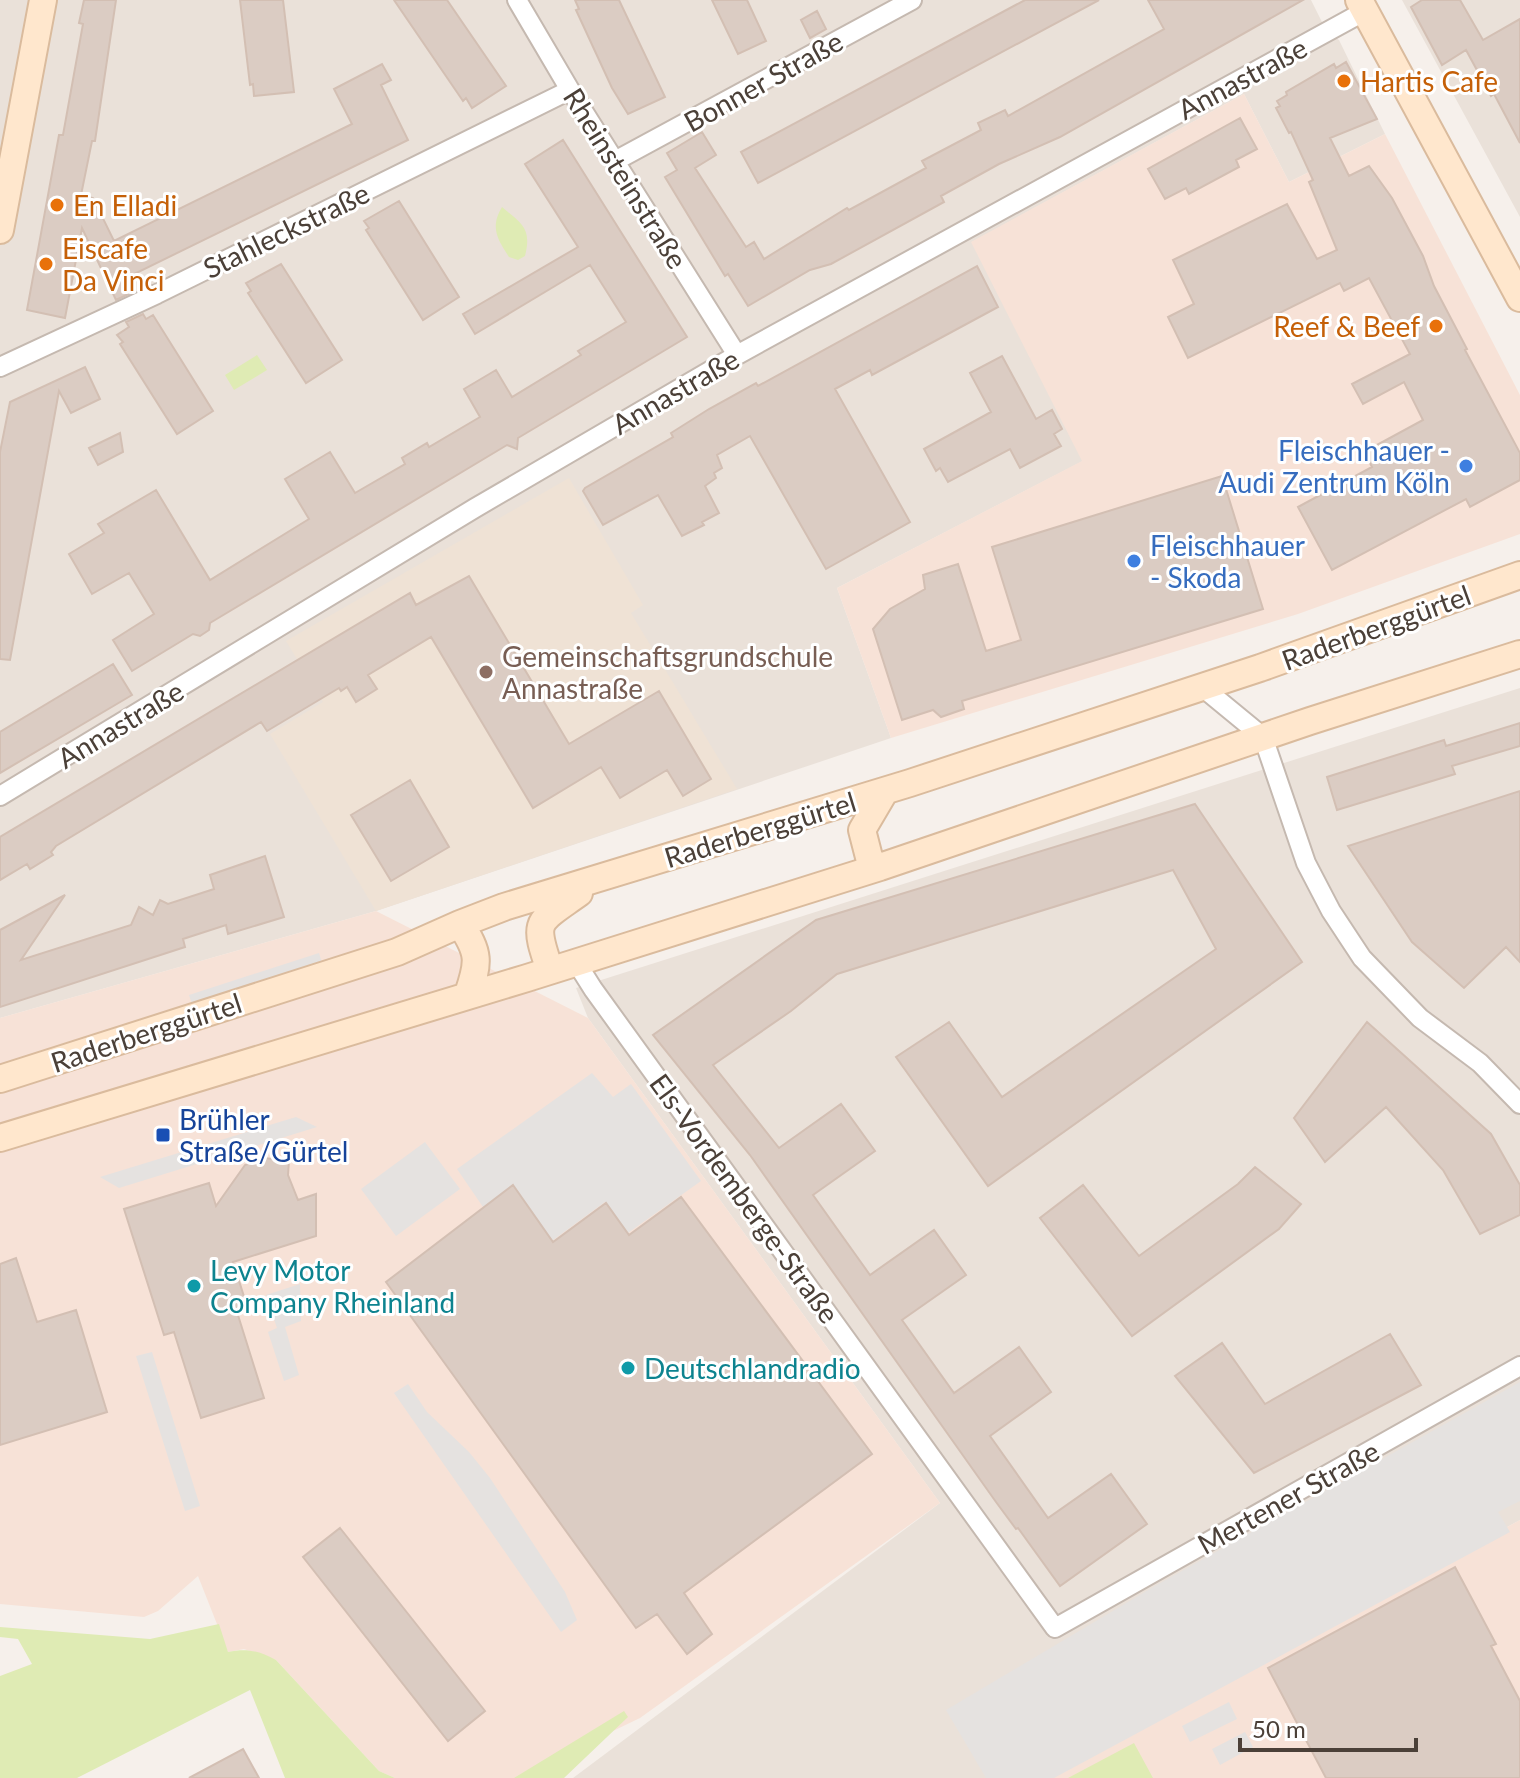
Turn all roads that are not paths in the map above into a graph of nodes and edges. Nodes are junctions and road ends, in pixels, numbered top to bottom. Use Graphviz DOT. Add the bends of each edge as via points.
graph roads {
  1 [pos="43,0"];
  2 [pos="517,0"];
  3 [pos="912,0"];
  4 [pos="1362,6"];
  5 [pos="570,90"];
  6 [pos="10,130"];
  7 [pos="615,161"];
  8 [pos="0,230"];
  9 [pos="1520,298"];
  10 [pos="737,355"];
  11 [pos="0,367"];
  12 [pos="1520,575"];
  13 [pos="1520,654"];
  14 [pos="1201,686"];
  15 [pos="1263,737"];
  16 [pos="885,791"];
  17 [pos="0,796"];
  18 [pos="880,867"];
  19 [pos="598,879"];
  20 [pos="460,924"];
  21 [pos="576,962"];
  22 [pos="550,970"];
  23 [pos="468,994"];
  24 [pos="0,1079"];
  25 [pos="1520,1104"];
  26 [pos="0,1138"];
  27 [pos="1520,1366"];
  28 [pos="1055,1628"];
  1 -- 6 [label="main road"];
  2 -- 5 [label="street, Rheinsteinstraße"];
  3 -- 7 [label="street, Bonner Straße"];
  4 -- 9 [label="main road"];
  4 -- 10 [label="street, Annastraße"];
  5 -- 7 [label="street, Rheinsteinstraße"];
  5 -- 11 [label="street, Stahleckstraße"];
  6 -- 8 [label="main road"];
  7 -- 10 [label="street, Rheinsteinstraße"];
  10 -- 17 [label="street, Annastraße"];
  12 -- 14 [label="main road, Raderberggürtel"];
  13 -- 15 [label="main road, Raderberggürtel"];
  14 -- 15 [label="street"];
  14 -- 16 [label="main road, Raderberggürtel"];
  15 -- 18 [label="main road, Raderberggürtel"];
  15 -- 25 [label="street" via="1306,863 1362,958 1420,1018 1480,1063"];
  16 -- 18 [label="main road" via="862,830 870,861"];
  16 -- 19 [label="main road, Raderberggürtel"];
  18 -- 21 [label="main road, Raderberggürtel"];
  19 -- 20 [label="main road, Raderberggürtel"];
  19 -- 22 [label="main road" via="540,925"];
  20 -- 23 [label="main road" via="473,942 478,964"];
  20 -- 24 [label="main road, Raderberggürtel" via="397,952"];
  21 -- 22 [label="main road, Raderberggürtel"];
  21 -- 28 [label="street, Els-Vordemberge-Straße"];
  22 -- 23 [label="main road, Raderberggürtel"];
  23 -- 26 [label="main road, Raderberggürtel"];
  27 -- 28 [label="street, Mertener Straße"];
}
